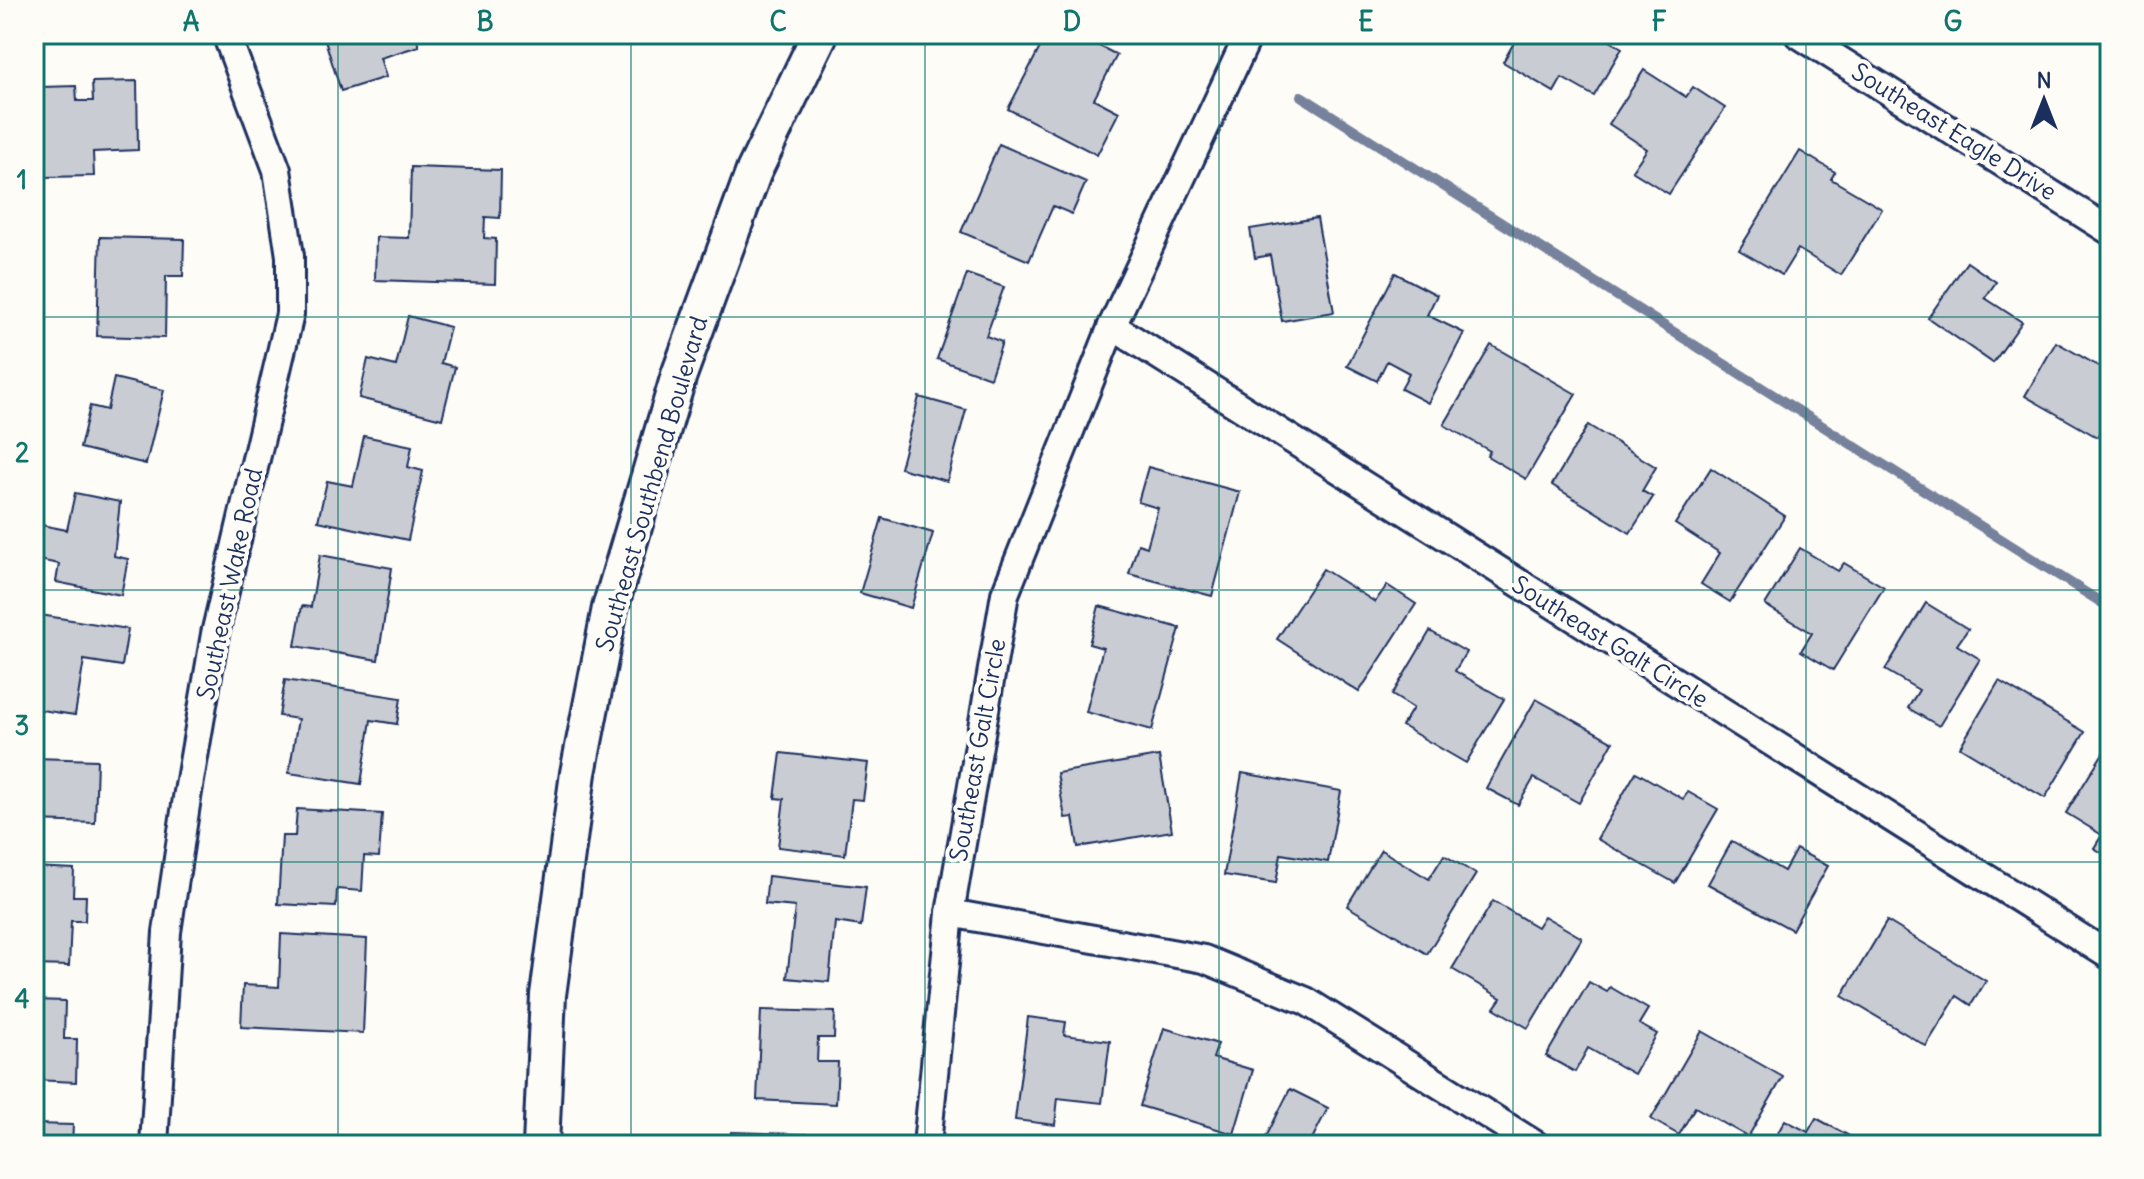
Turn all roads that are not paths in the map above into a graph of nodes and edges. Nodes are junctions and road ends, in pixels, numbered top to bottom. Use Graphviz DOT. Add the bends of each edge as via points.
graph roads {
  1 [pos="226,34"];
  2 [pos="820,34"];
  3 [pos="1249,34"];
  4 [pos="1798,34"];
  5 [pos="2110,231"];
  6 [pos="1112,326"];
  7 [pos="950,913"];
  8 [pos="2110,956"];
  9 [pos="154,1145"];
  10 [pos="541,1145"];
  11 [pos="927,1145"];
  12 [pos="1536,1145"];
  1 -- 9 [label="street, Southeast Wake Road" via="277,170 290,256 290,314 215,634 187,798 167,932"];
  2 -- 10 [label="street, Southeast Southbend Boulevard" via="754,171 679,375 610,608 578,773 548,995"];
  3 -- 6 [label="street, Southeast Galt Circle"];
  4 -- 5 [label="street, Southeast Eagle Drive"];
  6 -- 7 [label="street, Southeast Galt Circle" via="1005,594"];
  6 -- 8 [label="street, Southeast Galt Circle"];
  7 -- 11 [label="street, Southeast Galt Circle"];
  7 -- 12 [label="street" via="1204,959 1306,1001"];
}
